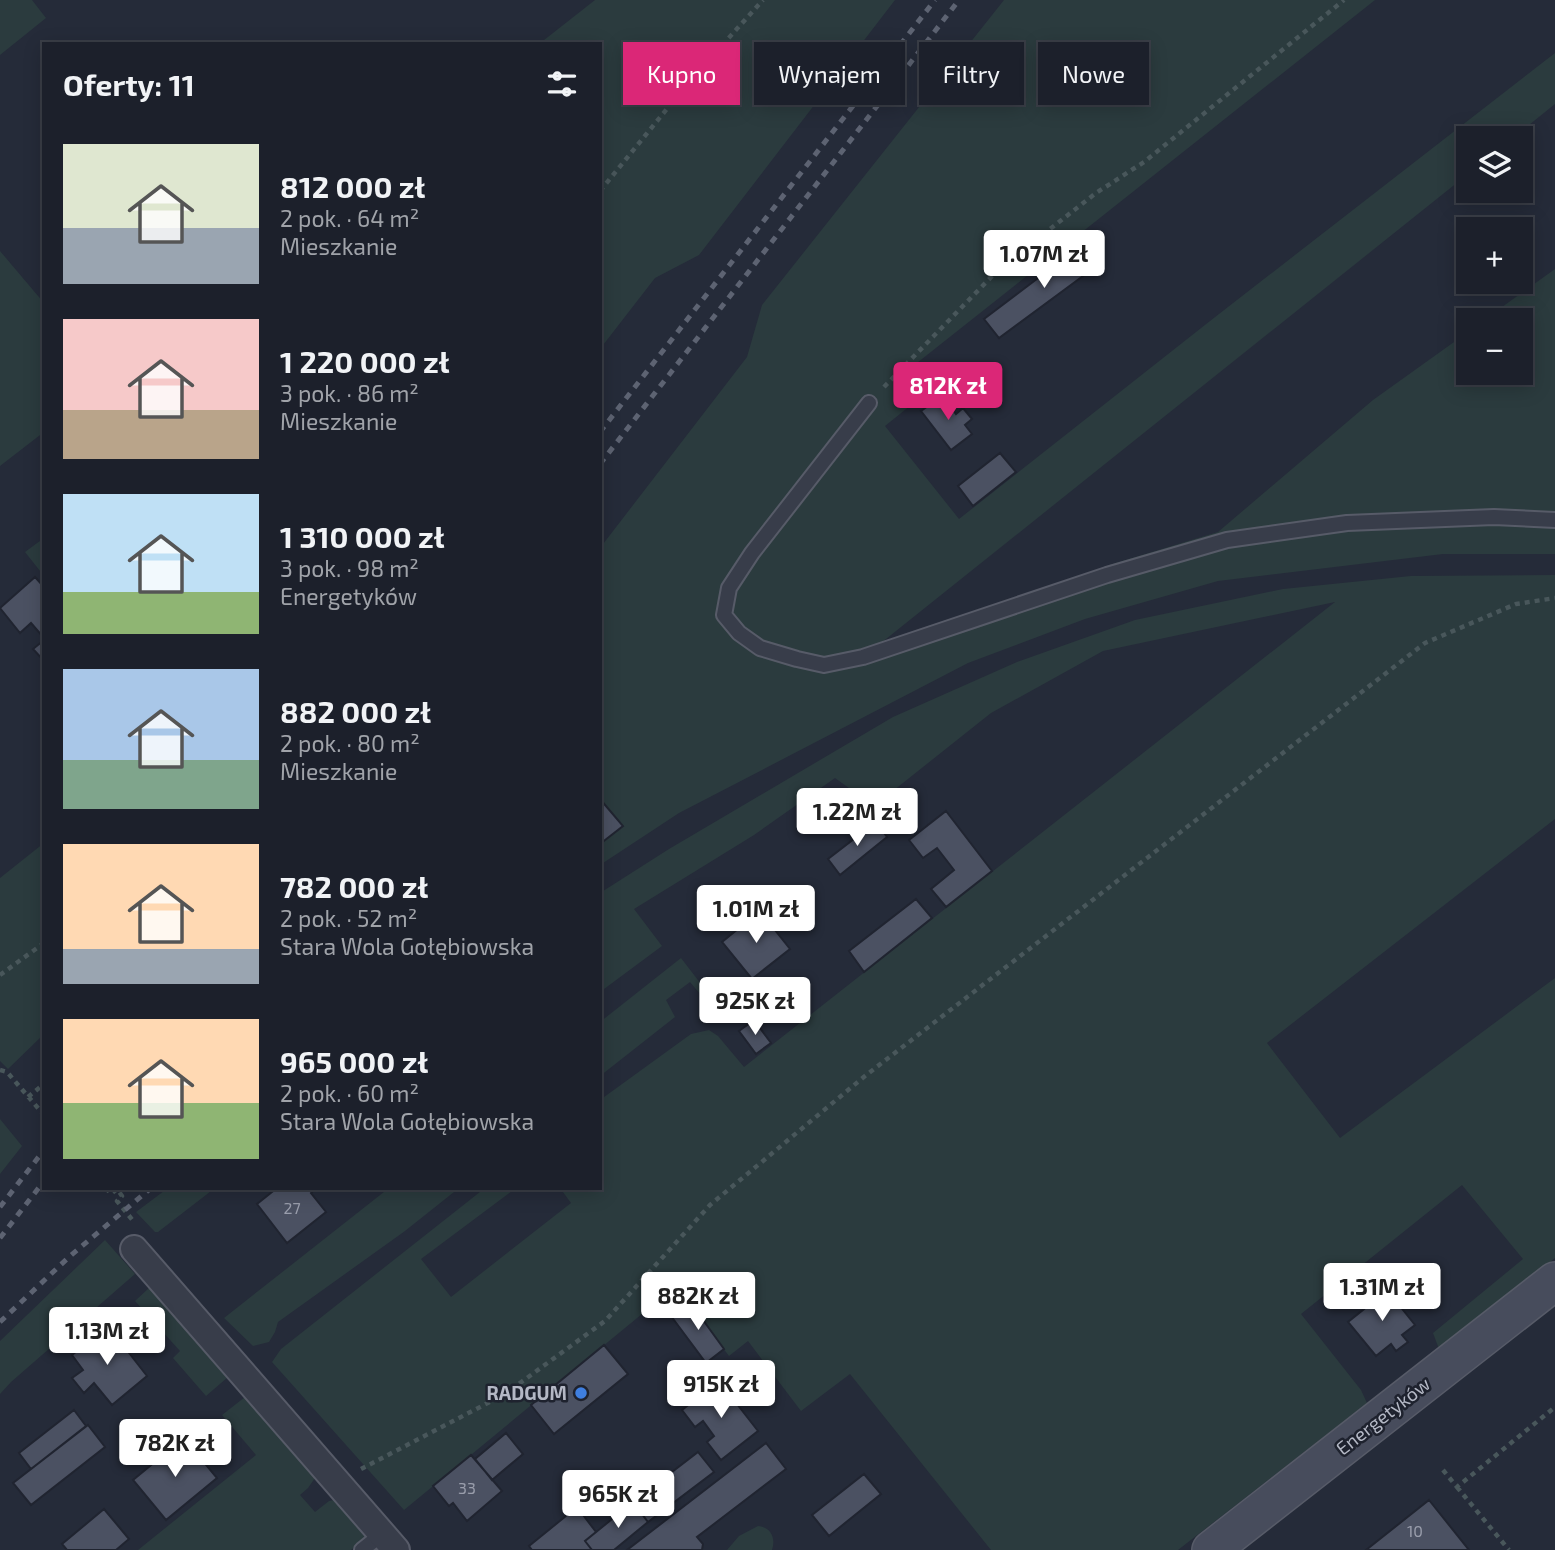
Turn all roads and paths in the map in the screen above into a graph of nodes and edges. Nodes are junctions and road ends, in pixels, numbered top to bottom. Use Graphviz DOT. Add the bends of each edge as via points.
graph roads {
  1 [pos="762,0"];
  2 [pos="1344,0"];
  3 [pos="602,189"];
  4 [pos="869,403"];
  5 [pos="1555,520"];
  6 [pos="1555,598"];
  7 [pos="42,944"];
  8 [pos="0,975"];
  9 [pos="0,1070"];
  10 [pos="42,1086"];
  11 [pos="28,1097"];
  12 [pos="42,1113"];
  13 [pos="134,1249"];
  14 [pos="1555,1281"];
  15 [pos="1555,1407"];
  16 [pos="1443,1470"];
  17 [pos="337,1481"];
  18 [pos="1457,1487"];
  19 [pos="389,1542"];
  20 [pos="362,1550"];
  21 [pos="1211,1550"];
  22 [pos="1509,1550"];
  1 -- 3 [label="path"];
  2 -- 4 [label="path" via="1144,162 1096,193 999,269"];
  4 -- 5 [label="lane" via="729,588 724,615 760,648 824,665 863,657 1227,540 1347,523 1494,517"];
  6 -- 17 [label="path" via="1516,604 1424,643 865,1076 710,1206 605,1321 505,1394"];
  7 -- 8 [label="path"];
  9 -- 11 [label="path"];
  10 -- 11 [label="path"];
  11 -- 12 [label="path"];
  13 -- 17 [label="street"];
  14 -- 21 [label="main road, Energetyków"];
  15 -- 18 [label="path"];
  16 -- 18 [label="path"];
  17 -- 19 [label="street"];
  18 -- 22 [label="path"];
  19 -- 20 [label="lane"];
}
